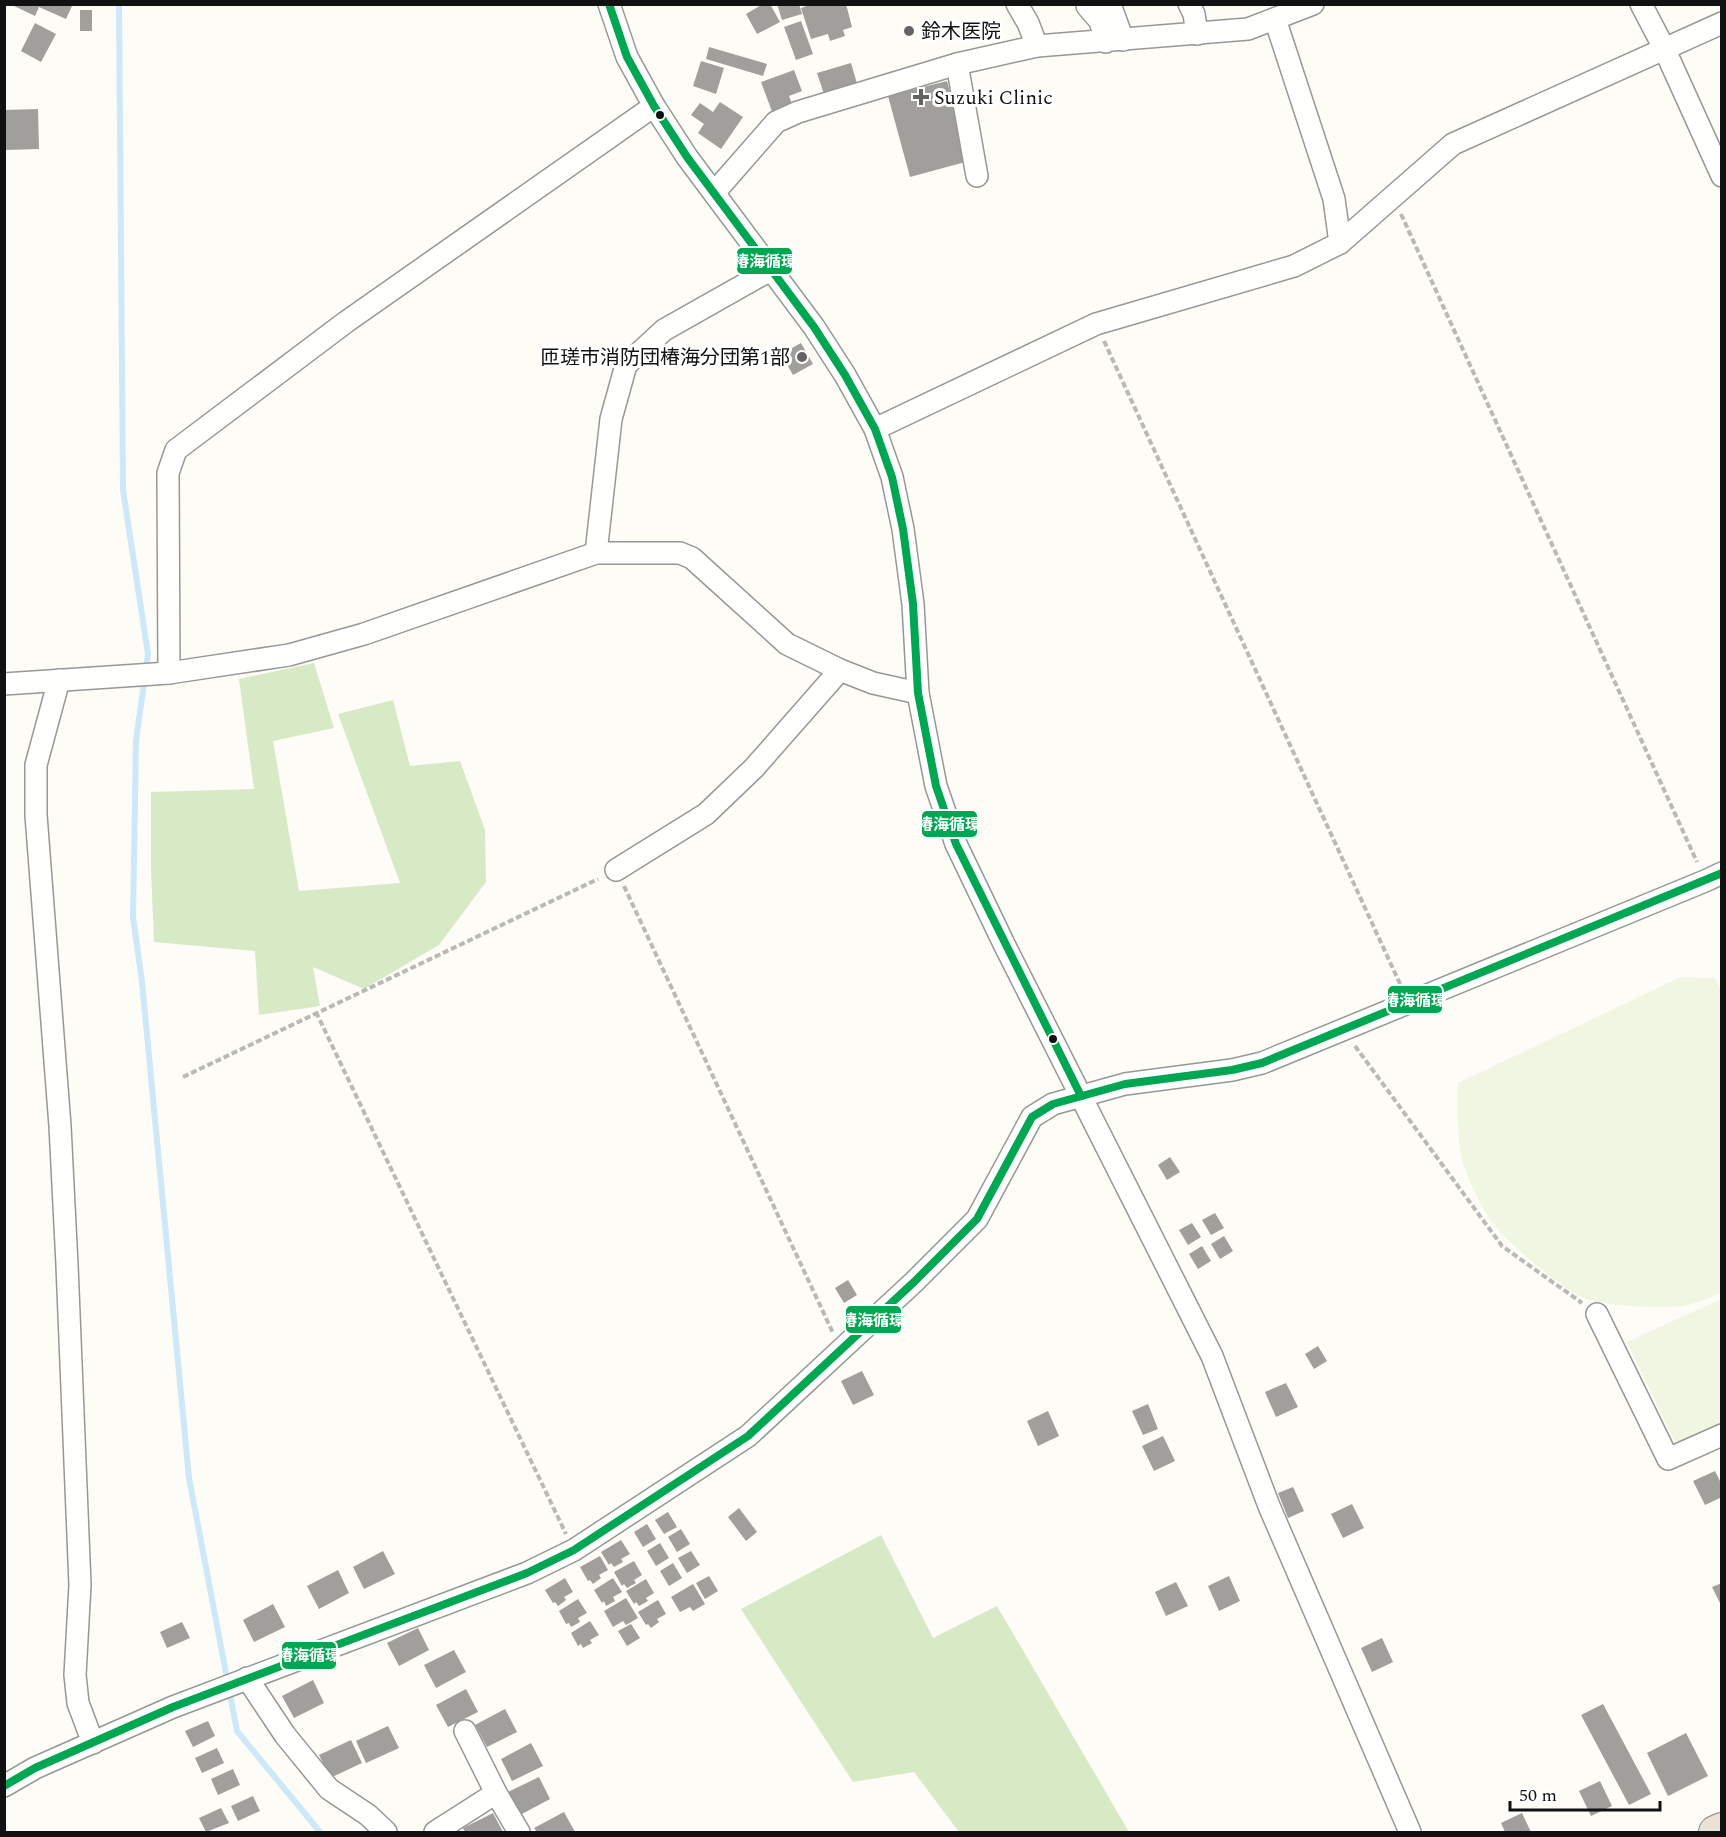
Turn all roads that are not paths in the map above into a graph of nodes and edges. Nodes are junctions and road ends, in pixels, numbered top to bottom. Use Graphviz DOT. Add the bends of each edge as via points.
graph roads {
  1 [pos="609,4"];
  2 [pos="1017,4"];
  3 [pos="1110,4"];
  4 [pos="1189,4"];
  5 [pos="1312,4"];
  6 [pos="1641,4"];
  7 [pos="1087,6"];
  8 [pos="1275,19"];
  9 [pos="1722,23"];
  10 [pos="1197,34"];
  11 [pos="1115,41"];
  12 [pos="1037,46"];
  13 [pos="1664,48"];
  14 [pos="957,64"];
  15 [pos="654,106"];
  16 [pos="1722,176"];
  17 [pos="977,177"];
  18 [pos="714,193"];
  19 [pos="1340,243"];
  20 [pos="772,269"];
  21 [pos="875,429"];
  22 [pos="596,553"];
  23 [pos="840,670"];
  24 [pos="169,673"];
  25 [pos="59,680"];
  26 [pos="4,684"];
  27 [pos="918,693"];
  28 [pos="616,870"];
  29 [pos="1713,877"];
  30 [pos="1081,1096"];
  31 [pos="1597,1314"];
  32 [pos="1722,1436"];
  33 [pos="247,1678"];
  34 [pos="465,1731"];
  35 [pos="93,1743"];
  36 [pos="4,1786"];
  37 [pos="496,1793"];
  38 [pos="1722,1829"];
  39 [pos="386,1833"];
  40 [pos="435,1833"];
  41 [pos="519,1833"];
  42 [pos="1410,1833"];
  43 [pos="1715,1833"];
  1 -- 15 [label="street" via="627,57"];
  2 -- 12 [label="street"];
  3 -- 11 [label="street"];
  4 -- 10 [label="street"];
  5 -- 8 [label="street"];
  6 -- 13 [label="street"];
  7 -- 11 [label="street"];
  8 -- 10 [label="street" via="1248,29"];
  8 -- 19 [label="street" via="1334,199"];
  9 -- 13 [label="street"];
  10 -- 11 [label="street"];
  11 -- 12 [label="street"];
  12 -- 14 [label="street"];
  13 -- 16 [label="street"];
  13 -- 19 [label="street" via="1453,144"];
  14 -- 17 [label="street"];
  14 -- 18 [label="street" via="776,122"];
  15 -- 18 [label="street"];
  15 -- 24 [label="street" via="346,322 176,450 168,473"];
  18 -- 20 [label="street"];
  19 -- 21 [label="street" via="1294,266 1096,324"];
  20 -- 21 [label="street" via="845,375"];
  20 -- 22 [label="street" via="664,330 626,365 611,419"];
  21 -- 27 [label="street" via="892,477 903,529 914,604"];
  22 -- 23 [label="street" via="680,553 692,558 787,644"];
  22 -- 24 [label="street" via="364,634 289,655"];
  23 -- 27 [label="street" via="873,683"];
  23 -- 28 [label="street" via="754,768 706,814"];
  24 -- 25 [label="street"];
  25 -- 26 [label="street"];
  25 -- 35 [label="street" via="36,765 36,815 67,1265 80,1585 75,1675 78,1703"];
  27 -- 30 [label="street" via="936,786 956,844"];
  29 -- 30 [label="street" via="1262,1063 1125,1084"];
  30 -- 33 [label="street" via="1053,1104 1032,1118 977,1219 748,1436 574,1550 527,1573"];
  30 -- 42 [label="street" via="1212,1356 1269,1506"];
  31 -- 32 [label="street" via="1668,1459"];
  33 -- 35 [label="street"];
  33 -- 39 [label="street" via="285,1735 329,1789 368,1815"];
  34 -- 37 [label="street"];
  35 -- 36 [label="street"];
  37 -- 40 [label="street"];
  37 -- 41 [label="street"];
  38 -- 43 [label="highway"];
}
